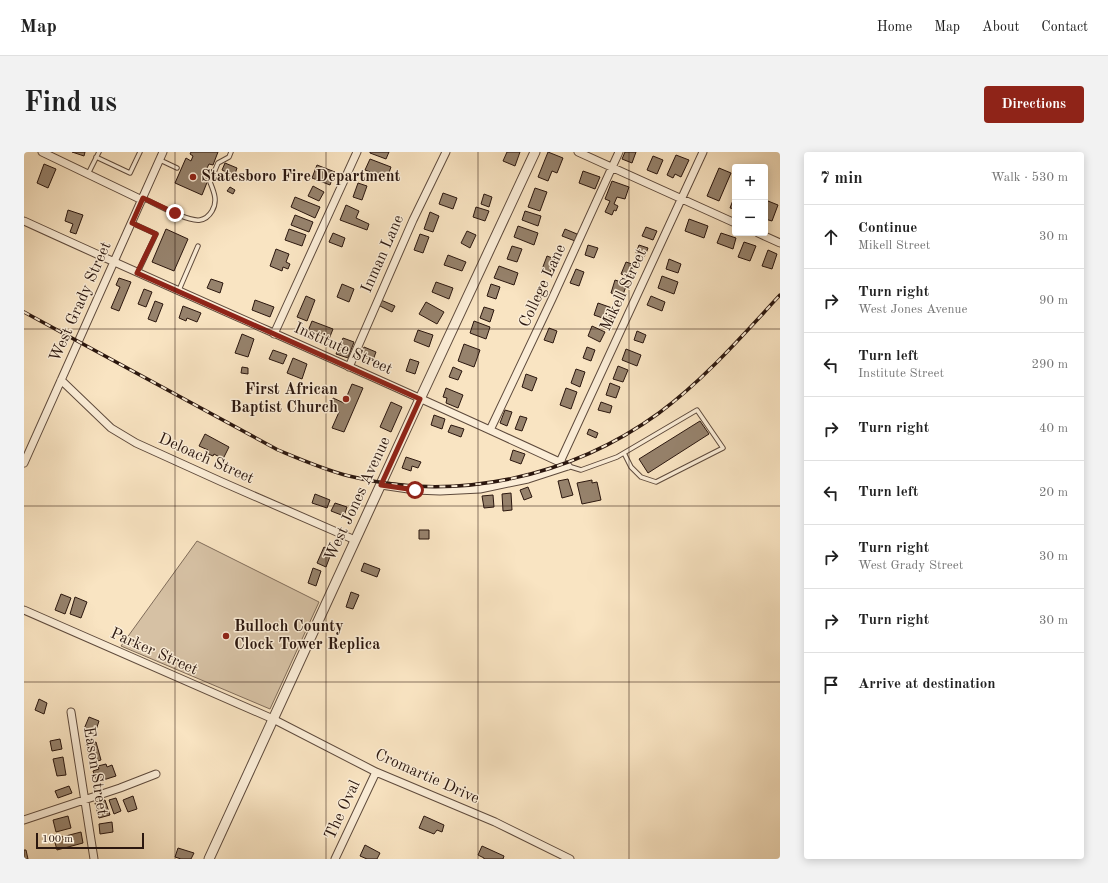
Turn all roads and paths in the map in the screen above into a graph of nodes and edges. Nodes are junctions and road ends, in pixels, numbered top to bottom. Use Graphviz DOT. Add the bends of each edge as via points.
graph roads {
  1 [pos="42,152"];
  2 [pos="99,152"];
  3 [pos="140,152"];
  4 [pos="163,152"];
  5 [pos="231,152"];
  6 [pos="357,152"];
  7 [pos="446,152"];
  8 [pos="535,152"];
  9 [pos="578,152"];
  10 [pos="619,152"];
  11 [pos="703,152"];
  12 [pos="96,157"];
  13 [pos="160,160"];
  14 [pos="177,168"];
  15 [pos="612,168"];
  16 [pos="88,174"];
  17 [pos="143,199"];
  18 [pos="682,199"];
  19 [pos="24,221"];
  20 [pos="732,222"];
  21 [pos="132,223"];
  22 [pos="765,236"];
  23 [pos="780,243"];
  24 [pos="198,246"];
  25 [pos="114,263"];
  26 [pos="137,273"];
  27 [pos="178,291"];
  28 [pos="274,334"];
  29 [pos="348,367"];
  30 [pos="61,380"];
  31 [pos="420,399"];
  32 [pos="490,430"];
  33 [pos="624,453"];
  34 [pos="560,462"];
  35 [pos="24,463"];
  36 [pos="568,466"];
  37 [pos="381,485"];
  38 [pos="355,540"];
  39 [pos="24,610"];
  40 [pos="72,712"];
  41 [pos="273,719"];
  42 [pos="376,772"];
  43 [pos="156,774"];
  44 [pos="85,800"];
  45 [pos="24,820"];
  46 [pos="94,859"];
  47 [pos="209,859"];
  48 [pos="335,859"];
  49 [pos="570,859"];
  1 -- 16 [label="street"];
  2 -- 12 [label="lane"];
  3 -- 12 [label="lane" via="130,173"];
  4 -- 13 [label="street, West Grady Street"];
  5 -- 17 [label="lane" via="229,157 218,163 210,182 216,200 208,217 192,220"];
  6 -- 28 [label="street"];
  7 -- 29 [label="street, Inman Lane"];
  8 -- 31 [label="street, West Jones Avenue"];
  9 -- 15 [label="street"];
  10 -- 15 [label="street, College Lane"];
  11 -- 18 [label="street, Mikell Street"];
  12 -- 16 [label="lane"];
  13 -- 14 [label="lane"];
  13 -- 17 [label="street, West Grady Street"];
  15 -- 18 [label="street"];
  15 -- 32 [label="street, College Lane"];
  16 -- 17 [label="street"];
  17 -- 21 [label="street, West Grady Street"];
  18 -- 20 [label="street"];
  18 -- 34 [label="street, Mikell Street"];
  19 -- 25 [label="street, Institute Street"];
  21 -- 25 [label="street, West Grady Street"];
  21 -- 26 [label="lane" via="156,234"];
  22 -- 23 [label="street"];
  24 -- 27 [label="lane"];
  25 -- 26 [label="street, Institute Street"];
  25 -- 30 [label="street, West Grady Street"];
  26 -- 27 [label="street, Institute Street"];
  27 -- 28 [label="street, Institute Street"];
  28 -- 29 [label="street, Institute Street"];
  29 -- 31 [label="street, Institute Street"];
  30 -- 35 [label="street, West Grady Street"];
  30 -- 38 [label="street, Deloach Street" via="111,428 136,443"];
  31 -- 32 [label="street, Institute Street"];
  31 -- 37 [label="street, West Jones Avenue"];
  32 -- 34 [label="street, Institute Street"];
  33 -- 33 [label="lane" via="631,467 641,477 656,482 723,448 697,410"];
  33 -- 36 [label="lane" via="581,470"];
  34 -- 36 [label="street, Institute Street"];
  36 -- 37 [label="street" via="528,479 480,489 415,490"];
  37 -- 38 [label="street, West Jones Avenue"];
  38 -- 41 [label="street, West Jones Avenue"];
  39 -- 41 [label="street, Parker Street"];
  40 -- 44 [label="street, Eason Street"];
  41 -- 42 [label="street, Cromartie Drive"];
  41 -- 47 [label="street, West Jones Avenue"];
  42 -- 48 [label="street, The Oval"];
  42 -- 49 [label="street, Cromartie Drive" via="495,822"];
  43 -- 44 [label="street"];
  44 -- 45 [label="street"];
  44 -- 46 [label="street, Eason Street"];
}
